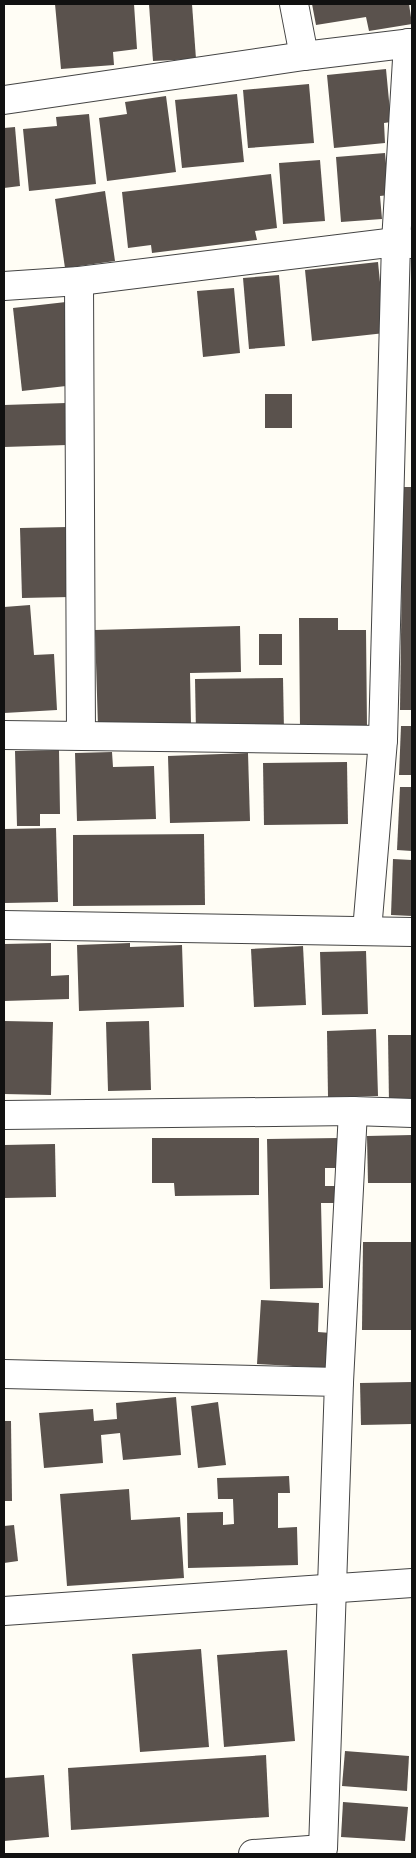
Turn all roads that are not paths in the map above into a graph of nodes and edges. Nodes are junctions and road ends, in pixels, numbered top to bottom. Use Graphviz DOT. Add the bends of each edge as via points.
graph roads {
  1 [pos="294,4"];
  2 [pos="410,43"];
  3 [pos="304,56"];
  4 [pos="4,100"];
  5 [pos="404,243"];
  6 [pos="79,281"];
  7 [pos="4,286"];
  8 [pos="4,735"];
  9 [pos="81,736"];
  10 [pos="383,740"];
  11 [pos="4,926"];
  12 [pos="367,931"];
  13 [pos="412,932"];
  14 [pos="353,1111"];
  15 [pos="412,1113"];
  16 [pos="4,1116"];
  17 [pos="4,1374"];
  18 [pos="339,1382"];
  19 [pos="412,1583"];
  20 [pos="330,1589"];
  21 [pos="4,1612"];
  22 [pos="323,1852"];
  23 [pos="253,1854"];
  1 -- 3 [label="street"];
  2 -- 3 [label="street"];
  2 -- 5 [label="street"];
  3 -- 4 [label="street"];
  5 -- 6 [label="street"];
  5 -- 10 [label="street"];
  6 -- 7 [label="street"];
  6 -- 9 [label="street"];
  8 -- 9 [label="street"];
  9 -- 10 [label="street"];
  10 -- 12 [label="street"];
  11 -- 12 [label="street"];
  12 -- 13 [label="street"];
  14 -- 15 [label="street"];
  14 -- 16 [label="street"];
  14 -- 18 [label="street"];
  17 -- 18 [label="street"];
  18 -- 20 [label="street"];
  19 -- 20 [label="street"];
  20 -- 21 [label="street"];
  20 -- 22 [label="street"];
  22 -- 23 [label="street"];
}
